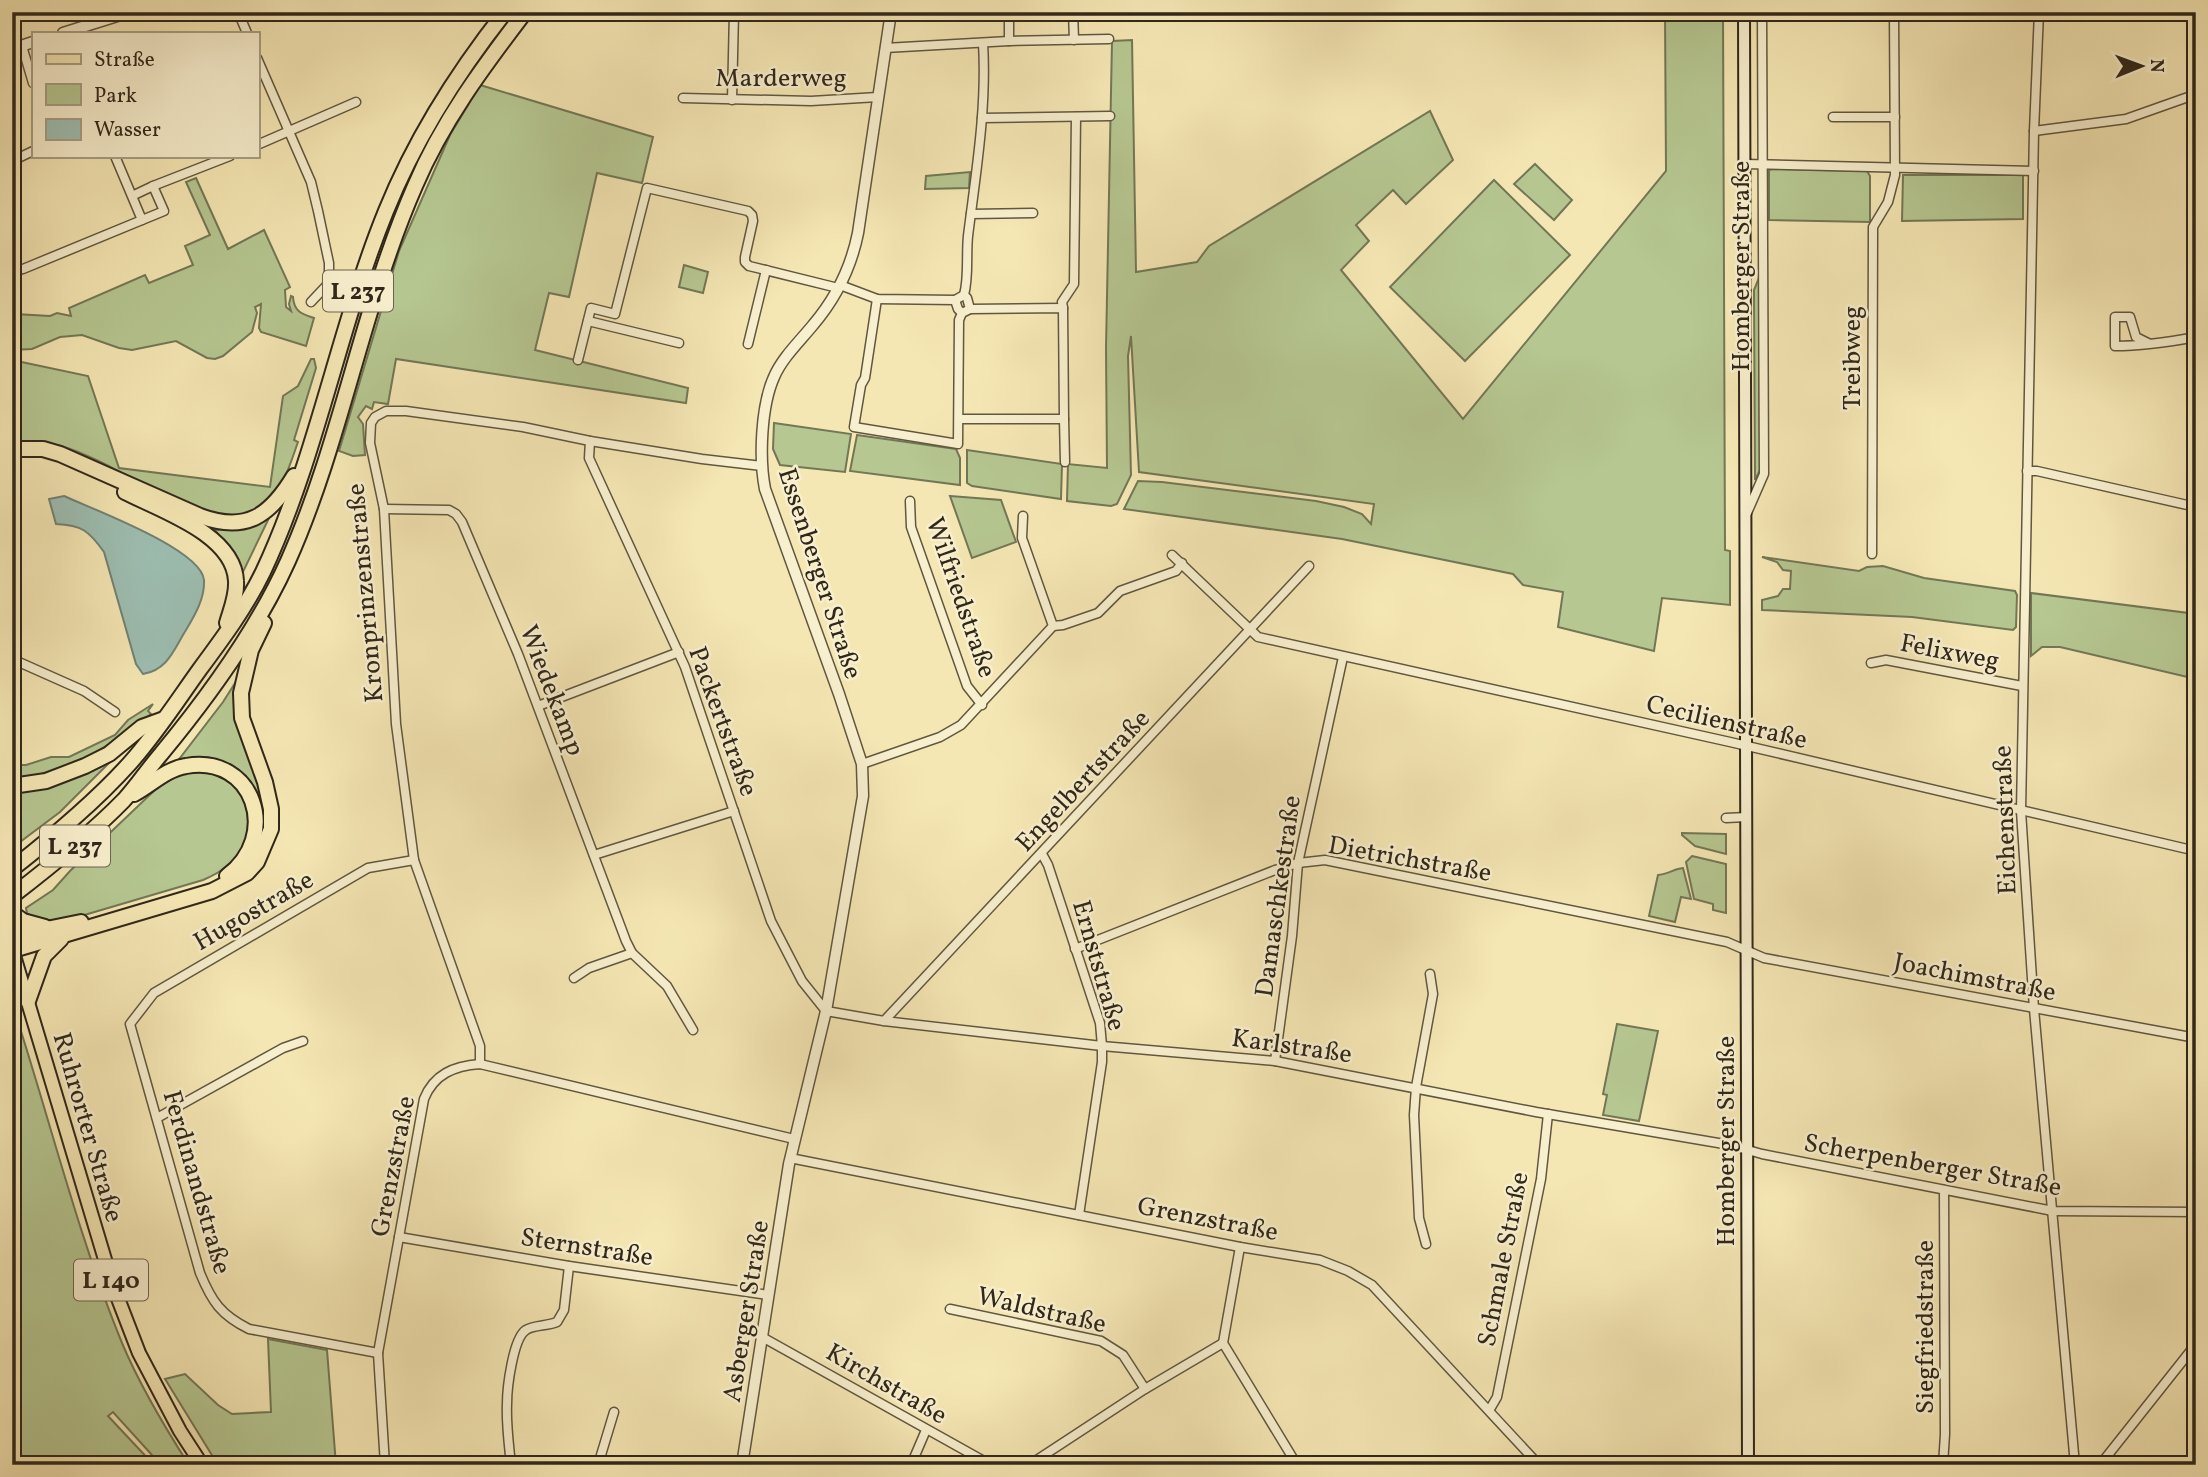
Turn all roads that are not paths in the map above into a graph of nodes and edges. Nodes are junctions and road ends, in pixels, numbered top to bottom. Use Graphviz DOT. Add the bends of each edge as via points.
graph roads {
  1 [pos="130,12"];
  2 [pos="238,12"];
  3 [pos="505,12"];
  4 [pos="525,12"];
  5 [pos="734,12"];
  6 [pos="891,12"];
  7 [pos="1009,12"];
  8 [pos="1073,12"];
  9 [pos="1744,12"];
  10 [pos="1762,12"];
  11 [pos="1894,12"];
  12 [pos="2039,12"];
  13 [pos="112,15"];
  14 [pos="66,32"];
  15 [pos="247,32"];
  16 [pos="1110,39"];
  17 [pos="1074,40"];
  18 [pos="1009,41"];
  19 [pos="983,43"];
  20 [pos="17,47"];
  21 [pos="885,48"];
  22 [pos="259,63"];
  23 [pos="32,81"];
  24 [pos="878,97"];
  25 [pos="2194,97"];
  26 [pos="683,98"];
  27 [pos="732,100"];
  28 [pos="356,102"];
  29 [pos="1110,116"];
  30 [pos="1076,117"];
  31 [pos="1833,117"];
  32 [pos="1895,117"];
  33 [pos="982,118"];
  34 [pos="2034,131"];
  35 [pos="288,132"];
  36 [pos="259,144"];
  37 [pos="32,151"];
  38 [pos="116,158"];
  39 [pos="225,158"];
  40 [pos="12,161"];
  41 [pos="1744,164"];
  42 [pos="1762,165"];
  43 [pos="1895,168"];
  44 [pos="2034,171"];
  45 [pos="153,186"];
  46 [pos="132,196"];
  47 [pos="1033,213"];
  48 [pos="971,214"];
  49 [pos="142,220"];
  50 [pos="766,271"];
  51 [pos="12,272"];
  52 [pos="839,286"];
  53 [pos="964,295"];
  54 [pos="877,299"];
  55 [pos="955,300"];
  56 [pos="311,302"];
  57 [pos="1062,309"];
  58 [pos="966,311"];
  59 [pos="615,314"];
  60 [pos="588,321"];
  61 [pos="612,326"];
  62 [pos="2196,337"];
  63 [pos="679,343"];
  64 [pos="2148,343"];
  65 [pos="748,344"];
  66 [pos="578,360"];
  67 [pos="960,419"];
  68 [pos="1064,419"];
  69 [pos="590,441"];
  70 [pos="12,449"];
  71 [pos="308,454"];
  72 [pos="12,455"];
  73 [pos="1065,462"];
  74 [pos="762,466"];
  75 [pos="2027,471"];
  76 [pos="909,501"];
  77 [pos="2196,507"];
  78 [pos="384,509"];
  79 [pos="1023,516"];
  80 [pos="1746,516"];
  81 [pos="1872,554"];
  82 [pos="1172,555"];
  83 [pos="1182,563"];
  84 [pos="1309,566"];
  85 [pos="273,591"];
  86 [pos="1053,626"];
  87 [pos="1251,630"];
  88 [pos="222,638"];
  89 [pos="678,652"];
  90 [pos="1343,657"];
  91 [pos="12,659"];
  92 [pos="1871,663"];
  93 [pos="2022,687"];
  94 [pos="982,705"];
  95 [pos="538,706"];
  96 [pos="115,712"];
  97 [pos="164,719"];
  98 [pos="1746,746"];
  99 [pos="862,764"];
  100 [pos="12,786"];
  101 [pos="126,798"];
  102 [pos="734,811"];
  103 [pos="2021,811"];
  104 [pos="1747,817"];
  105 [pos="1726,818"];
  106 [pos="2196,851"];
  107 [pos="1041,854"];
  108 [pos="594,855"];
  109 [pos="414,860"];
  110 [pos="1298,863"];
  111 [pos="13,868"];
  112 [pos="16,893"];
  113 [pos="12,913"];
  114 [pos="68,931"];
  115 [pos="12,936"];
  116 [pos="1076,949"];
  117 [pos="13,950"];
  118 [pos="1747,950"];
  119 [pos="632,953"];
  120 [pos="1430,974"];
  121 [pos="574,978"];
  122 [pos="28,1001"];
  123 [pos="2034,1009"];
  124 [pos="826,1012"];
  125 [pos="884,1021"];
  126 [pos="130,1024"];
  127 [pos="692,1030"];
  128 [pos="2196,1038"];
  129 [pos="303,1041"];
  130 [pos="1101,1046"];
  131 [pos="1275,1060"];
  132 [pos="480,1064"];
  133 [pos="1416,1087"];
  134 [pos="1548,1114"];
  135 [pos="157,1118"];
  136 [pos="794,1139"];
  137 [pos="1748,1150"];
  138 [pos="790,1161"];
  139 [pos="1944,1190"];
  140 [pos="2053,1211"];
  141 [pos="2196,1212"];
  142 [pos="1079,1215"];
  143 [pos="399,1237"];
  144 [pos="1426,1244"];
  145 [pos="1240,1247"];
  146 [pos="569,1266"];
  147 [pos="768,1295"];
  148 [pos="950,1309"];
  149 [pos="762,1337"];
  150 [pos="1223,1343"];
  151 [pos="2196,1344"];
  152 [pos="379,1353"];
  153 [pos="2192,1354"];
  154 [pos="1146,1389"];
  155 [pos="1490,1409"];
  156 [pos="614,1412"];
  157 [pos="926,1430"];
  158 [pos="202,1465"];
  159 [pos="385,1465"];
  160 [pos="511,1465"];
  161 [pos="598,1465"];
  162 [pos="742,1465"];
  163 [pos="911,1465"];
  164 [pos="991,1465"];
  165 [pos="1030,1465"];
  166 [pos="1297,1465"];
  167 [pos="1539,1465"];
  168 [pos="1748,1465"];
  169 [pos="1943,1465"];
  170 [pos="2075,1465"];
  171 [pos="2100,1465"];
  1 -- 13 [label="street"];
  2 -- 15 [label="street"];
  3 -- 71 [label="highway, L 237" via="444,97 386,210"];
  4 -- 85 [label="highway, L 237" via="466,93 415,186 377,288 314,496"];
  5 -- 27 [label="street"];
  6 -- 21 [label="street, Essenberger Straße"];
  7 -- 18 [label="street"];
  8 -- 17 [label="street"];
  9 -- 41 [label="main road, Homberger Straße"];
  10 -- 42 [label="street, Homberger Straße"];
  11 -- 32 [label="street, Treibweg"];
  12 -- 34 [label="street, Eichenstraße"];
  13 -- 14 [label="street"];
  16 -- 17 [label="street"];
  17 -- 18 [label="street"];
  18 -- 19 [label="street"];
  19 -- 21 [label="street"];
  19 -- 33 [label="street"];
  20 -- 23 [label="street"];
  21 -- 24 [label="street, Essenberger Straße"];
  22 -- 35 [label="street"];
  24 -- 27 [label="street, Marderweg"];
  24 -- 52 [label="street, Essenberger Straße" via="858,233"];
  25 -- 34 [label="street" via="2126,120"];
  26 -- 27 [label="street, Marderweg"];
  28 -- 35 [label="street"];
  29 -- 30 [label="street"];
  30 -- 33 [label="street"];
  30 -- 57 [label="street" via="1074,284"];
  31 -- 32 [label="street"];
  32 -- 43 [label="street, Treibweg"];
  33 -- 48 [label="street"];
  34 -- 44 [label="street, Eichenstraße"];
  35 -- 36 [label="street"];
  35 -- 56 [label="street" via="311,182 329,263 327,285"];
  37 -- 40 [label="street"];
  38 -- 46 [label="street"];
  39 -- 45 [label="street"];
  41 -- 42 [label="street"];
  41 -- 80 [label="main road, Homberger Straße"];
  42 -- 43 [label="street"];
  42 -- 80 [label="street, Homberger Straße" via="1764,474"];
  43 -- 44 [label="street"];
  43 -- 81 [label="street, Treibweg" via="1888,202 1873,227"];
  44 -- 75 [label="street, Eichenstraße"];
  45 -- 46 [label="street"];
  45 -- 49 [label="street" via="164,211"];
  46 -- 49 [label="street"];
  47 -- 48 [label="street"];
  48 -- 53 [label="street"];
  49 -- 51 [label="street"];
  50 -- 52 [label="street"];
  50 -- 59 [label="street" via="745,262 753,221 748,211 647,188"];
  50 -- 65 [label="street"];
  52 -- 54 [label="street"];
  52 -- 74 [label="street, Essenberger Straße" via="774,377 764,421"];
  53 -- 55 [label="street"];
  53 -- 58 [label="street"];
  54 -- 55 [label="street"];
  54 -- 67 [label="street" via="855,427 958,444"];
  55 -- 58 [label="street" via="958,309"];
  57 -- 58 [label="street"];
  57 -- 68 [label="street"];
  58 -- 67 [label="street" via="959,320"];
  59 -- 60 [label="street" via="592,308"];
  59 -- 61 [label="street"];
  60 -- 61 [label="street"];
  60 -- 66 [label="street"];
  61 -- 63 [label="street"];
  62 -- 64 [label="street"];
  64 -- 64 [label="street" via="2136,337 2130,317 2115,317 2115,346"];
  67 -- 68 [label="street"];
  68 -- 73 [label="street"];
  69 -- 74 [label="street, Kronprinzenstraße"];
  69 -- 78 [label="street, Kronprinzenstraße" via="523,427 386,411 375,417 369,430"];
  69 -- 89 [label="street, Packertstraße" via="589,458"];
  70 -- 71 [label="highway" via="60,454 200,516 233,524 254,519 277,503"];
  71 -- 88 [label="highway, L 237" via="262,572"];
  72 -- 88 [label="highway" via="45,458 75,468 213,539 236,577 236,596"];
  74 -- 99 [label="street, Essenberger Straße" via="765,489"];
  75 -- 77 [label="street"];
  75 -- 93 [label="street, Eichenstraße"];
  76 -- 94 [label="street, Wilfriedstraße" via="911,527 967,686"];
  78 -- 95 [label="street, Wiedekamp" via="449,510 456,514"];
  78 -- 109 [label="street, Kronprinzenstraße" via="396,724"];
  79 -- 86 [label="street" via="1022,538"];
  80 -- 98 [label="main road, Homberger Straße"];
  82 -- 83 [label="street"];
  83 -- 86 [label="street" via="1176,570 1120,591 1098,613"];
  83 -- 87 [label="street"];
  84 -- 87 [label="street, Engelbertstraße"];
  85 -- 101 [label="highway, L 237" via="192,718"];
  85 -- 114 [label="highway" via="271,610 251,650 241,693 242,718 271,809 271,828 257,862 247,873 212,891"];
  86 -- 94 [label="street"];
  87 -- 90 [label="street, Cecilienstraße" via="1258,636"];
  87 -- 107 [label="street, Engelbertstraße"];
  88 -- 97 [label="highway, L 237"];
  89 -- 95 [label="street"];
  89 -- 102 [label="street, Packertstraße"];
  90 -- 98 [label="street, Cecilienstraße"];
  90 -- 110 [label="street, Damaschkestraße"];
  91 -- 96 [label="street" via="83,691"];
  92 -- 93 [label="street, Felixweg" via="1886,660"];
  93 -- 103 [label="street, Eichenstraße"];
  94 -- 99 [label="street" via="940,737"];
  95 -- 108 [label="street, Wiedekamp"];
  97 -- 100 [label="highway" via="142,727 85,766 46,781"];
  97 -- 111 [label="highway, L 237" via="130,763 66,826"];
  98 -- 103 [label="street, Cecilienstraße"];
  98 -- 104 [label="main road, Homberger Straße"];
  99 -- 124 [label="street, Essenberger Straße" via="863,796"];
  101 -- 112 [label="highway, L 237"];
  101 -- 114 [label="highway" via="169,771 184,766 215,767 242,784 251,798 257,829 252,846 241,865 212,885"];
  102 -- 108 [label="street"];
  102 -- 124 [label="street, Packertstraße" via="771,920 802,981"];
  103 -- 106 [label="street, Cecilienstraße"];
  103 -- 123 [label="street, Eichenstraße"];
  104 -- 105 [label="street"];
  104 -- 118 [label="main road, Homberger Straße"];
  107 -- 116 [label="street, Ernststraße"];
  107 -- 125 [label="street, Engelbertstraße"];
  108 -- 119 [label="street, Wiedekamp"];
  109 -- 126 [label="street, Hugostraße" via="368,868 154,993"];
  109 -- 132 [label="street, Kronprinzenstraße" via="480,1046"];
  110 -- 116 [label="street, Dietrichstraße"];
  110 -- 118 [label="street, Dietrichstraße" via="1325,860 1727,942"];
  110 -- 131 [label="street, Damaschkestraße"];
  113 -- 114 [label="highway" via="35,925"];
  114 -- 115 [label="highway"];
  114 -- 117 [label="highway"];
  114 -- 122 [label="highway" via="44,956"];
  116 -- 130 [label="street, Ernststraße" via="1100,1023"];
  117 -- 122 [label="main road, Ruhrorter Straße / L 140"];
  118 -- 123 [label="street, Joachimstraße" via="1764,958"];
  118 -- 137 [label="main road, Homberger Straße"];
  119 -- 121 [label="street"];
  119 -- 127 [label="street, Wiedekamp" via="667,986"];
  120 -- 133 [label="street" via="1433,994"];
  122 -- 158 [label="main road, Ruhrorter Straße / L 140" via="112,1283 139,1353"];
  123 -- 128 [label="street, Joachimstraße"];
  123 -- 140 [label="street, Eichenstraße"];
  124 -- 125 [label="street, Karlstraße"];
  124 -- 136 [label="street, Essenberger Straße"];
  125 -- 130 [label="street, Karlstraße"];
  126 -- 135 [label="street, Ferdinandstraße"];
  129 -- 135 [label="street"];
  130 -- 131 [label="street, Karlstraße"];
  130 -- 142 [label="street, Ernststraße"];
  131 -- 133 [label="street, Karlstraße"];
  132 -- 136 [label="street, Grenzstraße"];
  132 -- 143 [label="street, Grenzstraße" via="449,1070 429,1087"];
  133 -- 134 [label="street, Karlstraße"];
  133 -- 144 [label="street" via="1419,1218"];
  134 -- 137 [label="street, Karlstraße"];
  134 -- 155 [label="street, Schmale Straße" via="1541,1179"];
  135 -- 152 [label="street, Ferdinandstraße" via="200,1273 219,1309 249,1329"];
  136 -- 138 [label="street, Essenberger Straße"];
  137 -- 139 [label="street, Scherpenberger Straße"];
  137 -- 168 [label="main road, Homberger Straße"];
  138 -- 142 [label="street, Grenzstraße"];
  138 -- 147 [label="street, Asberger Straße"];
  139 -- 140 [label="street, Scherpenberger Straße"];
  139 -- 169 [label="street, Siegfriedstraße"];
  140 -- 141 [label="street, Scherpenberger Straße"];
  140 -- 170 [label="street, Eichenstraße"];
  142 -- 145 [label="street, Grenzstraße"];
  143 -- 146 [label="street, Sternstraße"];
  143 -- 152 [label="street, Grenzstraße"];
  145 -- 150 [label="street"];
  145 -- 155 [label="street, Grenzstraße" via="1320,1260 1372,1285"];
  146 -- 147 [label="street, Sternstraße"];
  146 -- 160 [label="street" via="564,1310 558,1322 530,1328 517,1340 507,1401"];
  147 -- 149 [label="street, Asberger Straße"];
  148 -- 154 [label="street, Waldstraße" via="1101,1341 1123,1355"];
  149 -- 157 [label="street, Kirchstraße"];
  149 -- 162 [label="street, Asberger Straße"];
  150 -- 154 [label="street"];
  150 -- 166 [label="street"];
  151 -- 153 [label="street"];
  152 -- 159 [label="street, Grenzstraße"];
  153 -- 171 [label="street"];
  154 -- 165 [label="street"];
  155 -- 167 [label="street, Grenzstraße"];
  156 -- 161 [label="street"];
  157 -- 163 [label="street"];
  157 -- 164 [label="street, Kirchstraße"];
}
